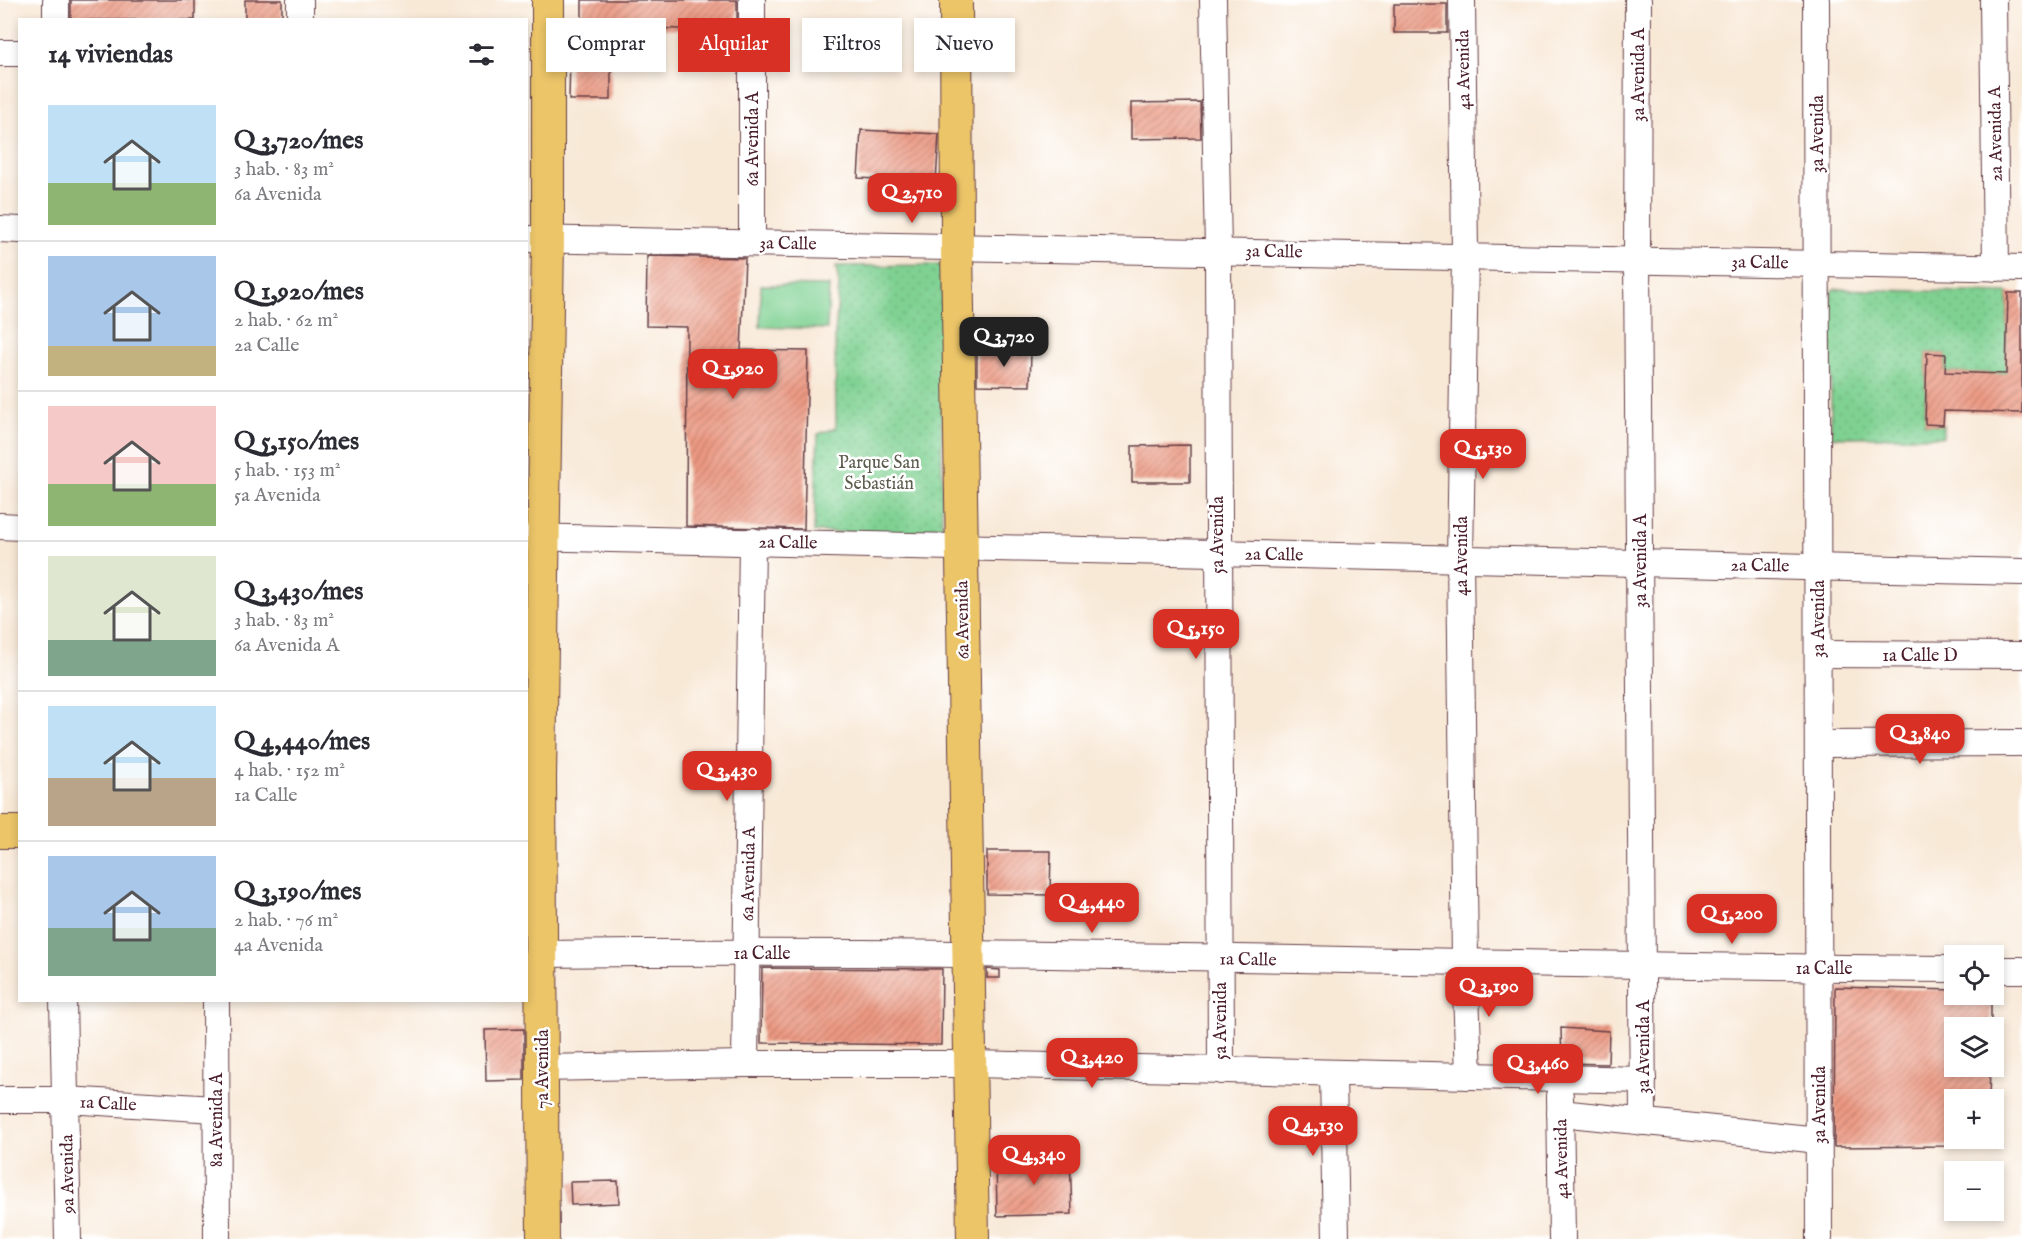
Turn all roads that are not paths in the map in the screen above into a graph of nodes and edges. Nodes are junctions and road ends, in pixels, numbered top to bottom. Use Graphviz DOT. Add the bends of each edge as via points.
graph roads {
  1 [pos="56,0"];
  2 [pos="300,0"];
  3 [pos="548,0"];
  4 [pos="752,0"];
  5 [pos="957,0"];
  6 [pos="1214,0"];
  7 [pos="1462,0"];
  8 [pos="1638,0"];
  9 [pos="1816,0"];
  10 [pos="1993,0"];
  11 [pos="56,18"];
  12 [pos="300,18"];
  13 [pos="0,53"];
  14 [pos="18,53"];
  15 [pos="0,229"];
  16 [pos="18,230"];
  17 [pos="537,239"];
  18 [pos="752,243"];
  19 [pos="957,247"];
  20 [pos="1218,250"];
  21 [pos="1465,255"];
  22 [pos="1637,259"];
  23 [pos="1818,264"];
  24 [pos="1996,268"];
  25 [pos="2022,268"];
  26 [pos="0,526"];
  27 [pos="18,527"];
  28 [pos="535,537"];
  29 [pos="752,541"];
  30 [pos="961,546"];
  31 [pos="1217,552"];
  32 [pos="1460,558"];
  33 [pos="1641,562"];
  34 [pos="1818,567"];
  35 [pos="2022,572"];
  36 [pos="1818,654"];
  37 [pos="2022,655"];
  38 [pos="2022,743"];
  39 [pos="1819,744"];
  40 [pos="533,778"];
  41 [pos="0,832"];
  42 [pos="18,832"];
  43 [pos="747,952"];
  44 [pos="967,953"];
  45 [pos="541,954"];
  46 [pos="1220,958"];
  47 [pos="1465,961"];
  48 [pos="1643,964"];
  49 [pos="1819,968"];
  50 [pos="1944,969"];
  51 [pos="2004,970"];
  52 [pos="2022,970"];
  53 [pos="63,1002"];
  54 [pos="216,1002"];
  55 [pos="746,1064"];
  56 [pos="971,1064"];
  57 [pos="542,1068"];
  58 [pos="1221,1071"];
  59 [pos="1333,1073"];
  60 [pos="1469,1076"];
  61 [pos="1560,1078"];
  62 [pos="1643,1080"];
  63 [pos="0,1101"];
  64 [pos="66,1101"];
  65 [pos="216,1109"];
  66 [pos="1560,1113"];
  67 [pos="1642,1122"];
  68 [pos="1819,1140"];
  69 [pos="69,1239"];
  70 [pos="217,1239"];
  71 [pos="543,1239"];
  72 [pos="973,1239"];
  73 [pos="1336,1239"];
  74 [pos="1562,1239"];
  75 [pos="1819,1239"];
  1 -- 11 [label="street"];
  2 -- 12 [label="street"];
  3 -- 17 [label="main road, 7a Avenida"];
  4 -- 18 [label="street, 6a Avenida A"];
  5 -- 19 [label="main road, 6a Avenida"];
  6 -- 20 [label="street, 5a Avenida"];
  7 -- 21 [label="street, 4a Avenida"];
  8 -- 22 [label="street, 3a Avenida A"];
  9 -- 23 [label="street, 3a Avenida"];
  10 -- 24 [label="street, 2a Avenida A"];
  13 -- 14 [label="street"];
  15 -- 16 [label="street"];
  17 -- 18 [label="street, 3a Calle"];
  17 -- 28 [label="main road, 7a Avenida"];
  18 -- 19 [label="street, 3a Calle"];
  19 -- 20 [label="street, 3a Calle"];
  19 -- 30 [label="main road, 6a Avenida"];
  20 -- 21 [label="street, 3a Calle"];
  20 -- 31 [label="street, 5a Avenida"];
  21 -- 22 [label="street, 3a Calle"];
  21 -- 32 [label="street, 4a Avenida"];
  22 -- 23 [label="street, 3a Calle"];
  22 -- 33 [label="street, 3a Avenida A"];
  23 -- 24 [label="street, 3a Calle"];
  23 -- 34 [label="street, 3a Avenida"];
  24 -- 25 [label="street, 3a Calle"];
  26 -- 27 [label="street"];
  28 -- 29 [label="street, 2a Calle"];
  28 -- 40 [label="main road, 7a Avenida"];
  29 -- 30 [label="street, 2a Calle"];
  29 -- 43 [label="street, 6a Avenida A"];
  30 -- 31 [label="street, 2a Calle"];
  30 -- 44 [label="main road, 6a Avenida"];
  31 -- 32 [label="street, 2a Calle"];
  31 -- 46 [label="street, 5a Avenida"];
  32 -- 33 [label="street, 2a Calle"];
  32 -- 47 [label="street, 4a Avenida"];
  33 -- 34 [label="street, 2a Calle"];
  33 -- 48 [label="street, 3a Avenida A"];
  34 -- 35 [label="street, 2a Calle"];
  34 -- 36 [label="street, 3a Avenida"];
  36 -- 37 [label="street, 1a Calle D"];
  36 -- 39 [label="street, 3a Avenida"];
  38 -- 39 [label="street"];
  39 -- 49 [label="street, 3a Avenida"];
  40 -- 45 [label="main road, 7a Avenida"];
  41 -- 42 [label="main road"];
  43 -- 44 [label="street, 1a Calle"];
  43 -- 45 [label="street, 1a Calle"];
  43 -- 55 [label="street, 6a Avenida A"];
  44 -- 46 [label="street, 1a Calle"];
  44 -- 56 [label="main road, 6a Avenida"];
  45 -- 57 [label="main road, 7a Avenida"];
  46 -- 47 [label="street, 1a Calle"];
  46 -- 58 [label="street, 5a Avenida"];
  47 -- 48 [label="street, 1a Calle"];
  47 -- 60 [label="street, 4a Avenida"];
  48 -- 49 [label="street, 1a Calle"];
  48 -- 62 [label="street, 3a Avenida A"];
  49 -- 50 [label="street, 1a Calle"];
  49 -- 68 [label="street, 3a Avenida"];
  51 -- 52 [label="street"];
  53 -- 64 [label="street, 9a Avenida"];
  54 -- 65 [label="street, 8a Avenida A"];
  55 -- 56 [label="street"];
  55 -- 57 [label="street"];
  56 -- 58 [label="street"];
  56 -- 72 [label="main road, 6a Avenida"];
  57 -- 71 [label="main road, 7a Avenida"];
  58 -- 59 [label="street"];
  59 -- 60 [label="street"];
  59 -- 73 [label="street"];
  60 -- 61 [label="street"];
  61 -- 62 [label="street"];
  61 -- 66 [label="street, 4a Avenida"];
  62 -- 67 [label="street, 3a Avenida A"];
  63 -- 64 [label="street, 1a Calle"];
  64 -- 65 [label="street, 1a Calle"];
  64 -- 69 [label="street, 9a Avenida"];
  65 -- 70 [label="street, 8a Avenida A"];
  66 -- 67 [label="street"];
  66 -- 74 [label="street, 4a Avenida"];
  67 -- 68 [label="street"];
  68 -- 75 [label="street, 3a Avenida"];
}
